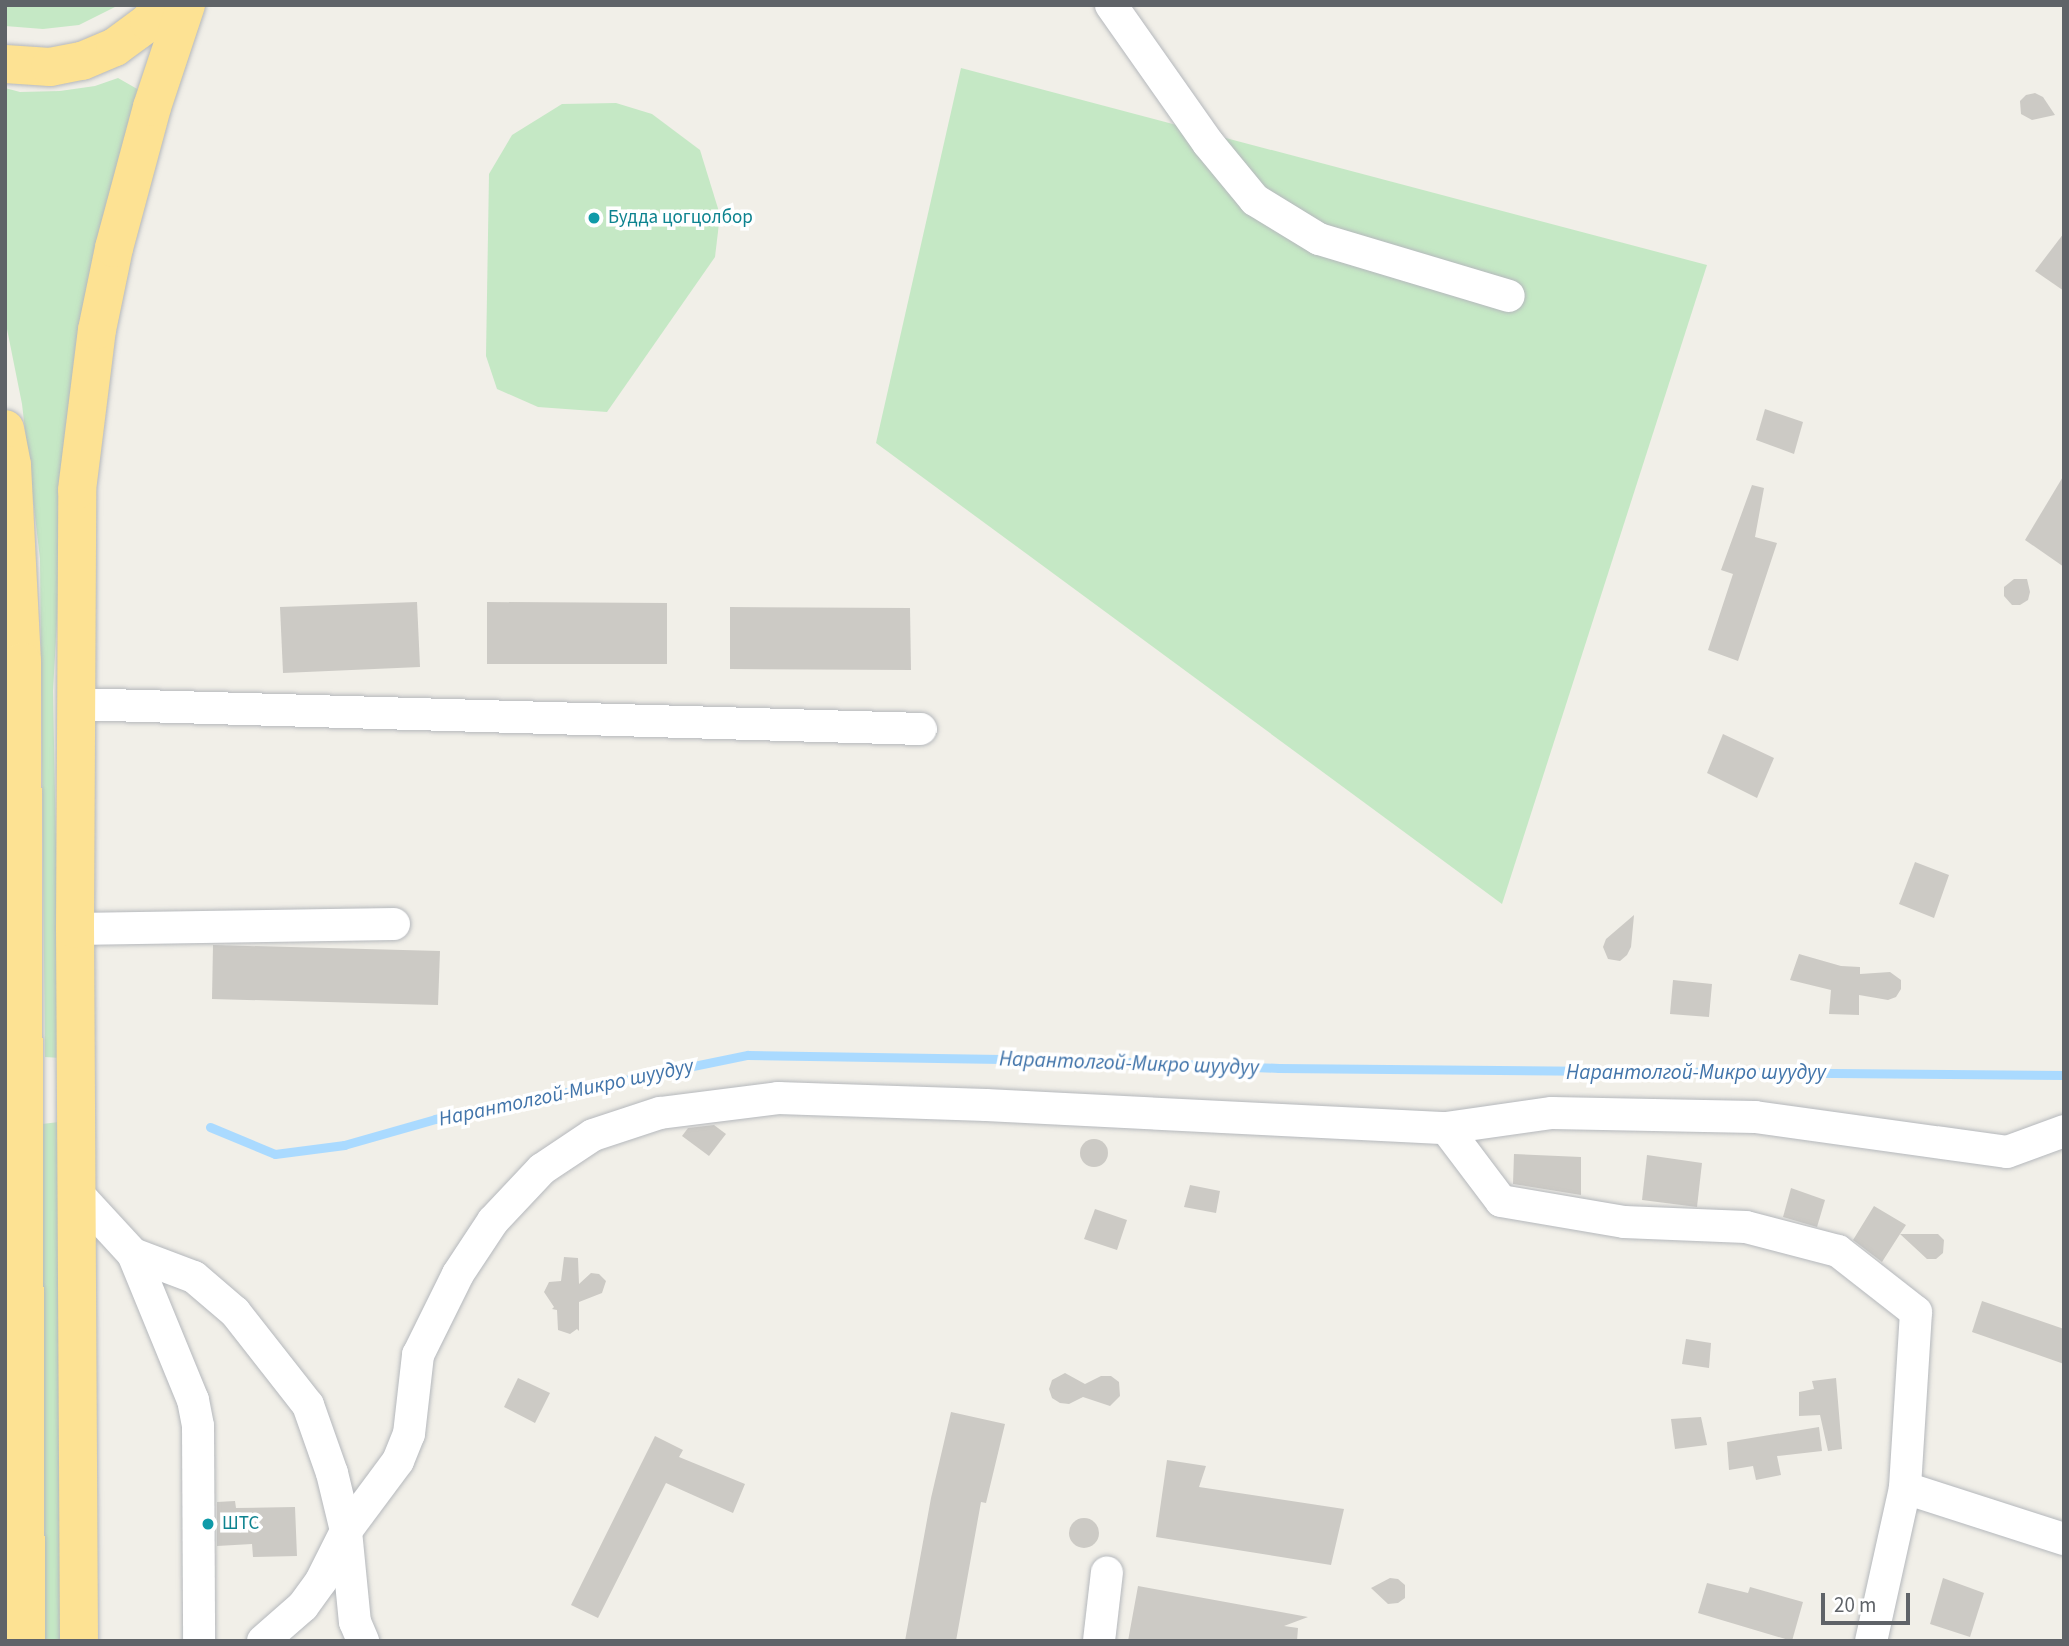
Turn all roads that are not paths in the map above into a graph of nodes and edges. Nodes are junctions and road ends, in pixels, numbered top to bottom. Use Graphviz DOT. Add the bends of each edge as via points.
graph roads {
  1 [pos="162,5"];
  2 [pos="187,5"];
  3 [pos="1111,5"];
  4 [pos="5,64"];
  5 [pos="1509,296"];
  6 [pos="7,457"];
  7 [pos="75,704"];
  8 [pos="921,729"];
  9 [pos="14,846"];
  10 [pos="394,923"];
  11 [pos="75,929"];
  12 [pos="14,941"];
  13 [pos="17,1093"];
  14 [pos="75,1104"];
  15 [pos="1446,1128"];
  16 [pos="2064,1131"];
  17 [pos="76,1192"];
  18 [pos="133,1254"];
  19 [pos="1905,1488"];
  20 [pos="346,1531"];
  21 [pos="2064,1539"];
  22 [pos="1107,1572"];
  23 [pos="26,1641"];
  24 [pos="79,1641"];
  25 [pos="199,1641"];
  26 [pos="263,1641"];
  27 [pos="363,1641"];
  28 [pos="1099,1641"];
  29 [pos="1871,1641"];
  1 -- 4 [label="highway" via="149,22 115,47 82,61 50,66"];
  2 -- 7 [label="highway" via="152,107 97,330 77,489"];
  3 -- 5 [label="lane" via="1208,143 1255,200 1319,239"];
  6 -- 9 [label="highway" via="22,662"];
  7 -- 8 [label="lane"];
  7 -- 11 [label="highway"];
  9 -- 12 [label="highway"];
  10 -- 11 [label="lane"];
  11 -- 14 [label="highway"];
  12 -- 13 [label="highway"];
  13 -- 14 [label="highway"];
  13 -- 23 [label="highway"];
  14 -- 17 [label="highway"];
  15 -- 16 [label="lane" via="1552,1113 1755,1117 2007,1152"];
  15 -- 19 [label="lane" via="1501,1201 1624,1222 1746,1227 1838,1251 1888,1287 1916,1312"];
  15 -- 20 [label="lane" via="778,1098 660,1113 593,1135 534,1178 493,1221 458,1273 418,1354 409,1434 398,1461"];
  17 -- 18 [label="lane"];
  17 -- 24 [label="highway"];
  18 -- 20 [label="lane" via="194,1277 235,1312 307,1405 332,1473"];
  18 -- 25 [label="lane" via="193,1400 198,1426"];
  19 -- 21 [label="lane"];
  19 -- 29 [label="lane"];
  20 -- 26 [label="lane" via="303,1606"];
  20 -- 27 [label="lane" via="355,1622"];
  22 -- 28 [label="lane"];
}
